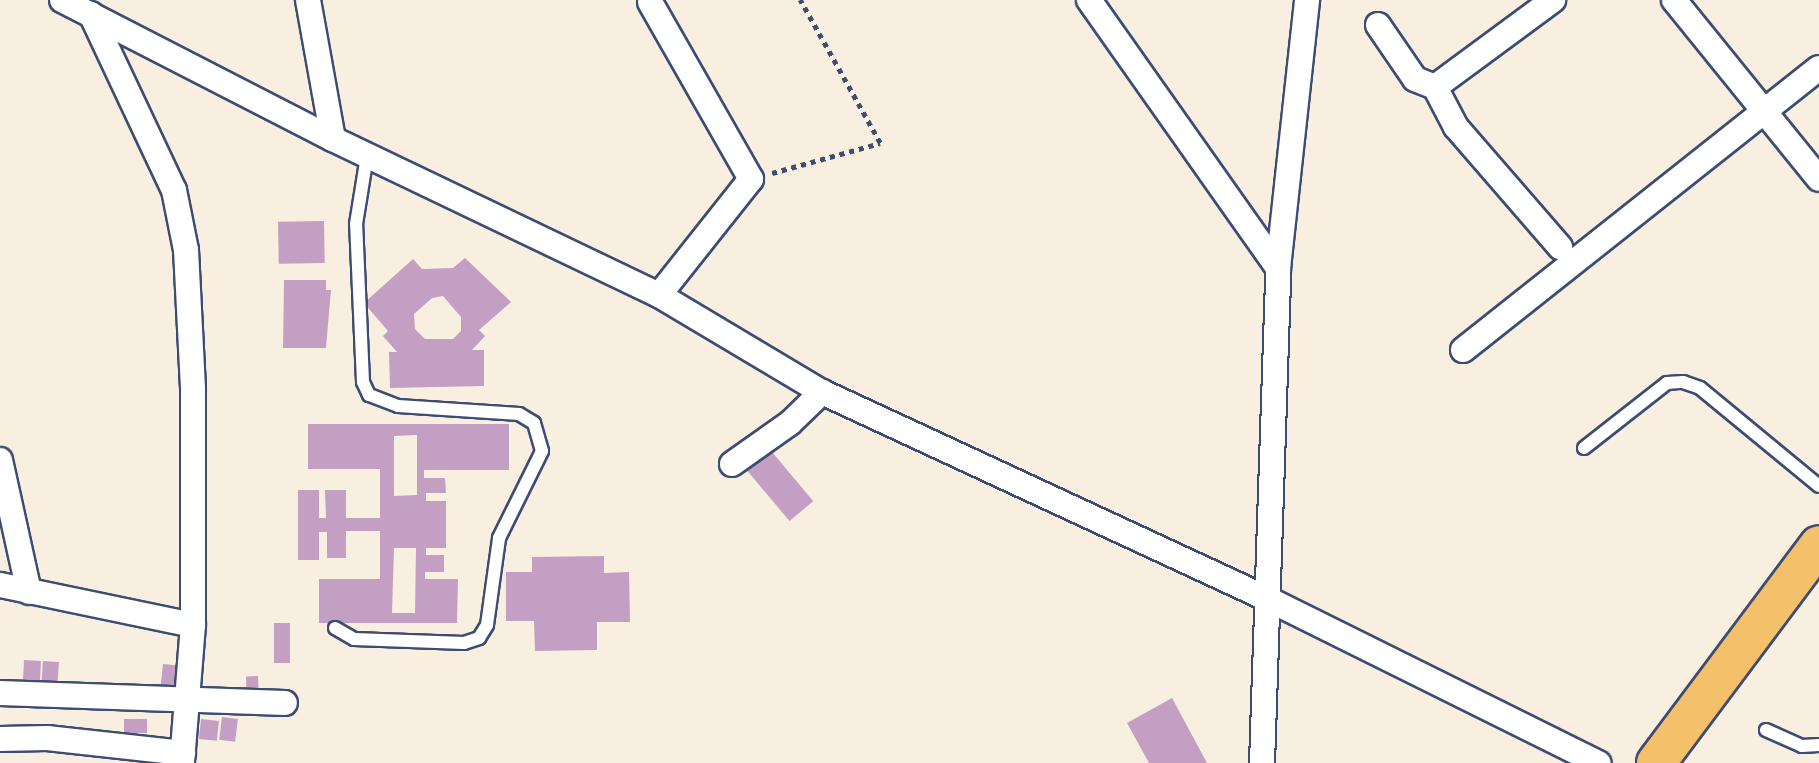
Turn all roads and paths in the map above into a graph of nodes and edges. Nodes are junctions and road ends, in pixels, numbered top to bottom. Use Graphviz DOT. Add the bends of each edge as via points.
graph roads {
  1 [pos="62,0"];
  2 [pos="308,0"];
  3 [pos="800,0"];
  4 [pos="1089,0"];
  5 [pos="1307,0"];
  6 [pos="1553,0"];
  7 [pos="1674,0"];
  8 [pos="650,2"];
  9 [pos="91,14"];
  10 [pos="1378,26"];
  11 [pos="1819,68"];
  12 [pos="1436,87"];
  13 [pos="1762,113"];
  14 [pos="333,139"];
  15 [pos="367,156"];
  16 [pos="751,179"];
  17 [pos="1819,179"];
  18 [pos="1560,247"];
  19 [pos="1279,268"];
  20 [pos="659,296"];
  21 [pos="1463,350"];
  22 [pos="822,392"];
  23 [pos="1584,449"];
  24 [pos="0,460"];
  25 [pos="732,464"];
  26 [pos="1819,486"];
  27 [pos="1819,545"];
  28 [pos="0,585"];
  29 [pos="29,592"];
  30 [pos="1268,599"];
  31 [pos="193,625"];
  32 [pos="335,628"];
  33 [pos="0,693"];
  34 [pos="187,702"];
  35 [pos="285,703"];
  36 [pos="1766,730"];
  37 [pos="0,739"];
  38 [pos="1819,745"];
  39 [pos="182,758"];
  40 [pos="1262,763"];
  41 [pos="1599,763"];
  42 [pos="1656,763"];
  1 -- 9 [label="street"];
  2 -- 14 [label="street"];
  3 -- 16 [label="path" via="880,143"];
  4 -- 19 [label="street"];
  5 -- 19 [label="street"];
  6 -- 12 [label="street"];
  7 -- 13 [label="street"];
  8 -- 16 [label="street"];
  9 -- 14 [label="street"];
  9 -- 31 [label="street" via="174,190 186,250 193,390"];
  10 -- 12 [label="street" via="1415,79"];
  11 -- 13 [label="street"];
  12 -- 18 [label="street" via="1456,127"];
  13 -- 17 [label="street"];
  13 -- 21 [label="street"];
  14 -- 15 [label="street"];
  15 -- 20 [label="street"];
  15 -- 32 [label="lane" via="356,224 363,382 369,395 398,406 519,414 534,423 542,451 499,538 487,625 479,638 464,643 354,639"];
  16 -- 20 [label="street"];
  19 -- 30 [label="street"];
  20 -- 22 [label="street"];
  22 -- 25 [label="street" via="790,423"];
  22 -- 30 [label="street"];
  23 -- 26 [label="lane" via="1667,383 1683,382 1700,388"];
  24 -- 29 [label="street"];
  27 -- 42 [label="main road"];
  28 -- 29 [label="street"];
  29 -- 31 [label="street"];
  30 -- 40 [label="street"];
  30 -- 41 [label="street"];
  31 -- 34 [label="street"];
  33 -- 34 [label="street"];
  34 -- 35 [label="street"];
  34 -- 39 [label="street"];
  36 -- 38 [label="lane" via="1802,746"];
  37 -- 39 [label="street" via="47,738"];
}
